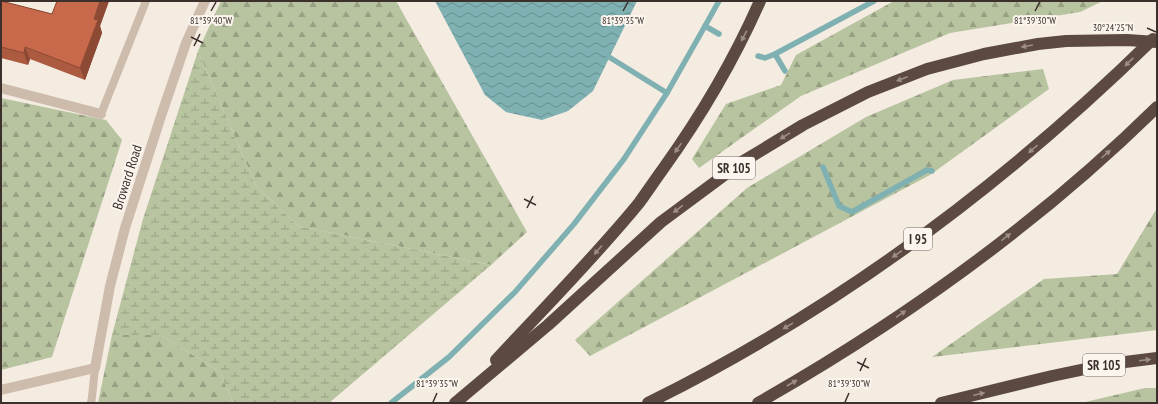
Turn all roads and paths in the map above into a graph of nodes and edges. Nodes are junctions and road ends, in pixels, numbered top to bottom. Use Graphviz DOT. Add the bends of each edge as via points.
graph roads {
  1 [pos="146,1"];
  2 [pos="205,1"];
  3 [pos="760,1"];
  4 [pos="1157,35"];
  5 [pos="1157,42"];
  6 [pos="1,88"];
  7 [pos="1157,107"];
  8 [pos="101,114"];
  9 [pos="1157,358"];
  10 [pos="94,368"];
  11 [pos="1,390"];
  12 [pos="457,402"];
  13 [pos="91,403"];
  14 [pos="648,403"];
  15 [pos="758,403"];
  16 [pos="941,403"];
  1 -- 8 [label="lane"];
  2 -- 10 [label="street, Broward Road" via="186,43 125,228 110,286"];
  3 -- 12 [label="highway, one-way" via="719,82 681,144 639,202"];
  4 -- 14 [label="highway, I 95, one-way" via="1056,130 924,235 795,321"];
  5 -- 12 [label="highway, SR 105, one-way" via="1066,41 984,54 927,69 868,92 803,125 742,162 661,222 548,325"];
  6 -- 8 [label="street"];
  15 -- 7 [label="highway, one-way" via="882,328 971,264 1076,180"];
  16 -- 9 [label="highway, SR 105, one-way" via="1059,374"];
  10 -- 11 [label="street"];
  10 -- 13 [label="lane"];
}
